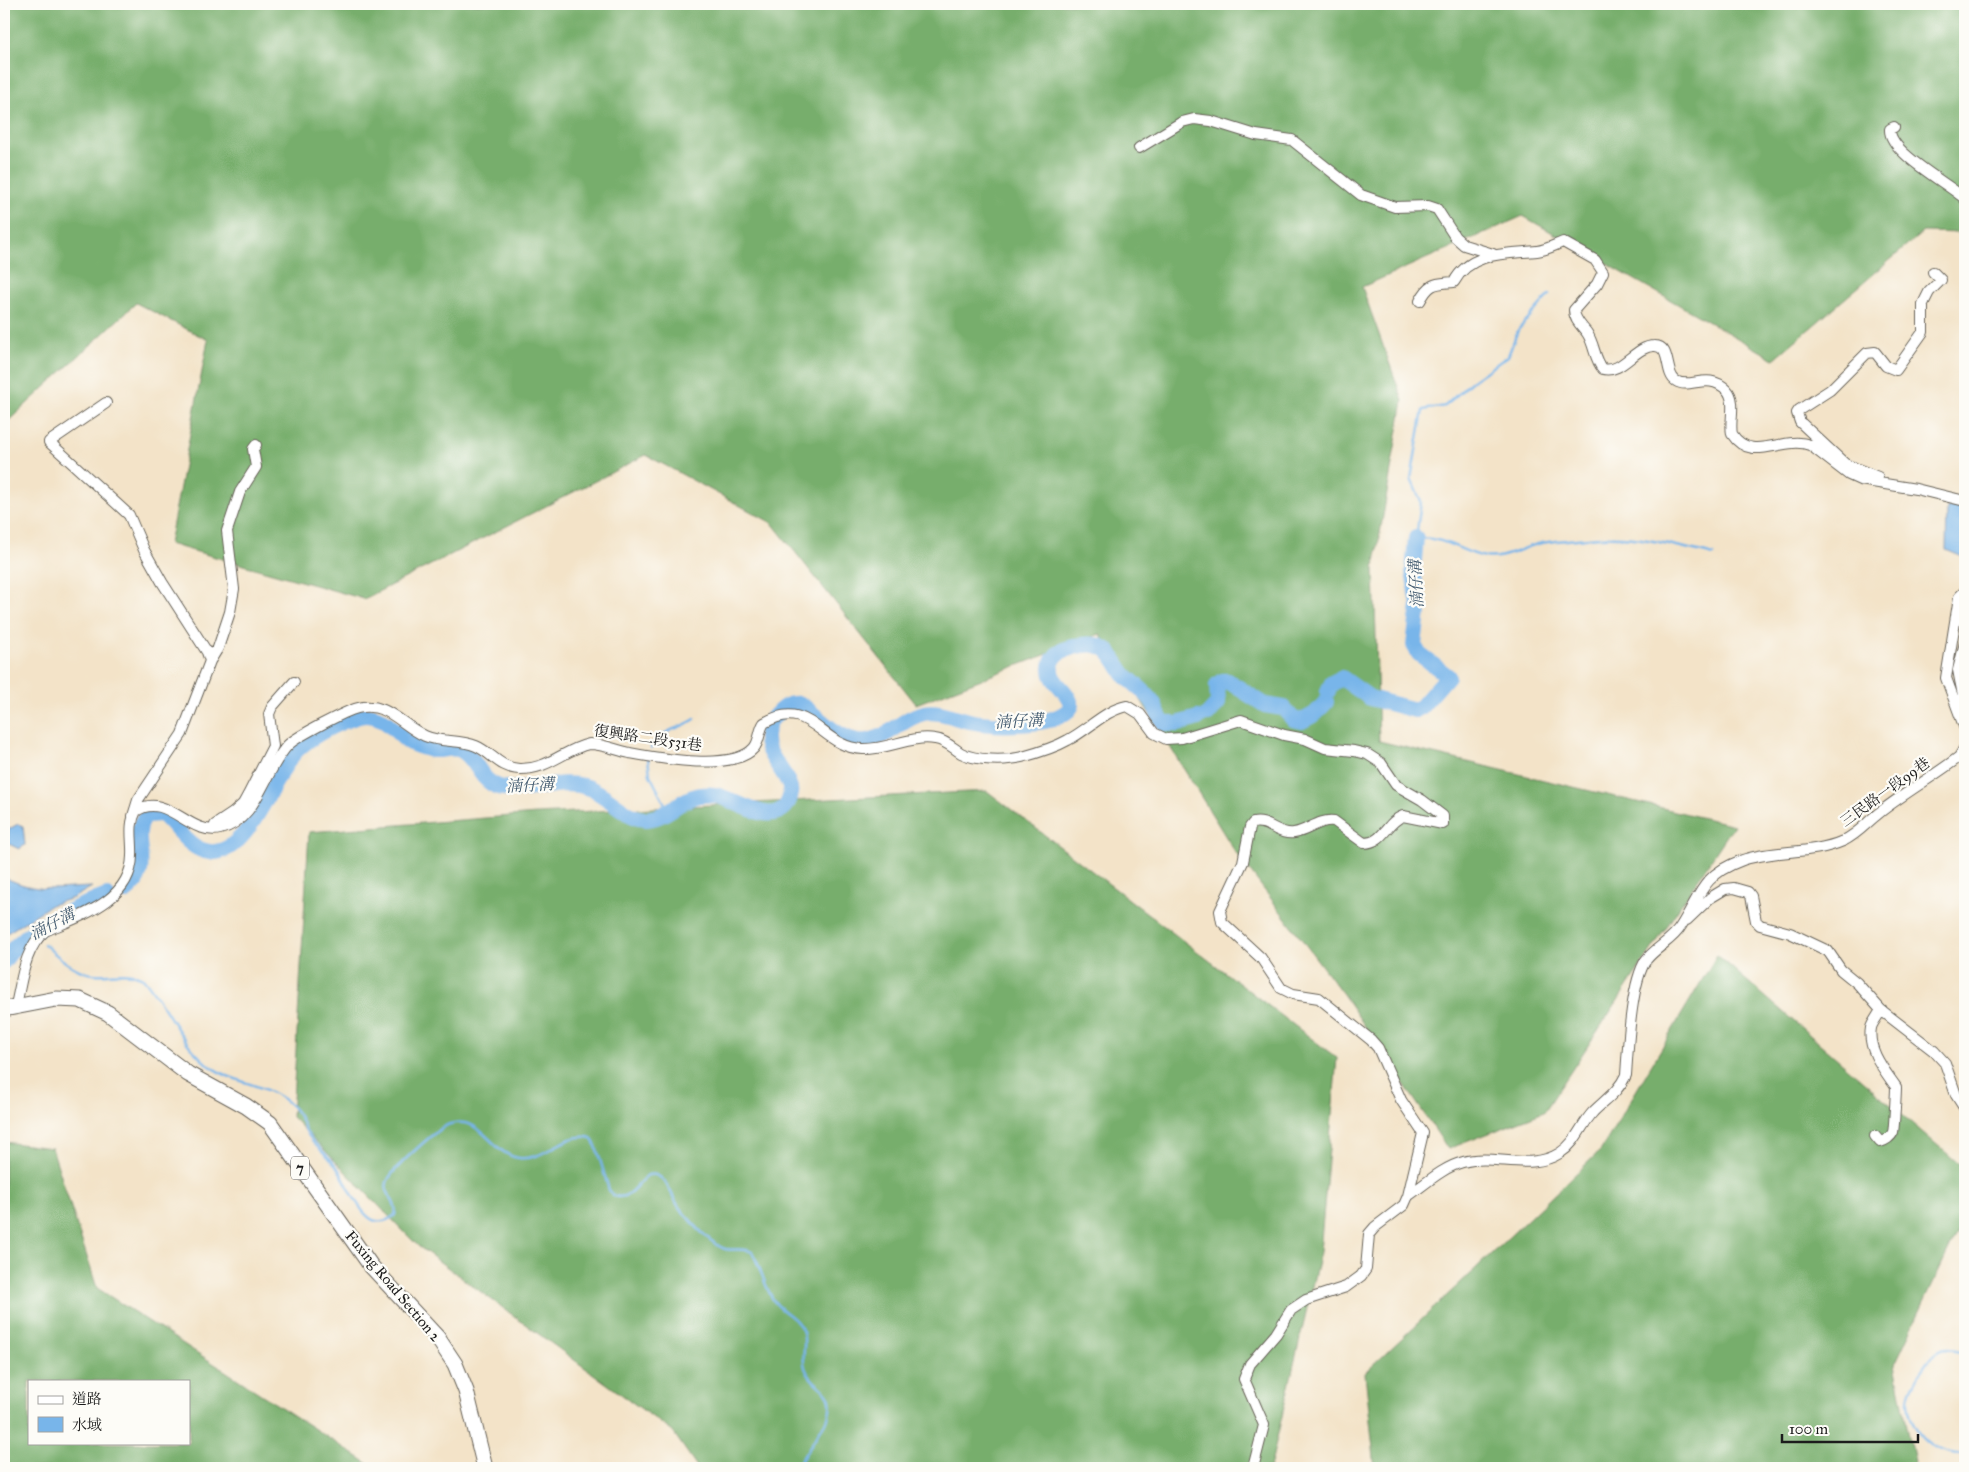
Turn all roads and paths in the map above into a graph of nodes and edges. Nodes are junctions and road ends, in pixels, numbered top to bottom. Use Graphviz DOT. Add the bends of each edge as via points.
graph roads {
  1 [pos="1894,127"];
  2 [pos="1139,148"];
  3 [pos="1965,199"];
  4 [pos="1492,254"];
  5 [pos="1933,272"];
  6 [pos="1420,301"];
  7 [pos="106,403"];
  8 [pos="256,445"];
  9 [pos="1927,491"];
  10 [pos="1965,500"];
  11 [pos="1965,591"];
  12 [pos="1965,643"];
  13 [pos="210,661"];
  14 [pos="294,682"];
  15 [pos="1965,706"];
  16 [pos="1965,729"];
  17 [pos="1965,747"];
  18 [pos="133,817"];
  19 [pos="210,828"];
  20 [pos="1681,926"];
  21 [pos="10,1007"];
  22 [pos="1880,1010"];
  23 [pos="1965,1109"];
  24 [pos="1875,1136"];
  25 [pos="1408,1196"];
  26 [pos="485,1468"];
  27 [pos="1254,1468"];
  1 -- 3 [label="street" via="1889,134 1894,144"];
  2 -- 4 [label="street" via="1182,122 1194,119 1256,135 1292,140 1361,195 1395,207 1428,206 1437,209 1464,245"];
  4 -- 6 [label="street" via="1468,266 1454,282 1432,284"];
  4 -- 9 [label="street" via="1539,251 1563,242 1595,260 1603,272 1597,284 1576,306 1574,315 1592,341 1599,364 1604,369 1613,370 1643,349 1659,346 1664,350 1668,370 1676,381 1683,384 1710,380 1726,390 1732,402 1732,434 1743,446 1766,449 1792,441 1802,442 1860,480"];
  5 -- 9 [label="street" via="1941,280 1922,304 1923,332 1896,370 1886,366 1875,352 1867,353 1830,390 1797,414 1800,422 1845,464 1866,474 1913,483"];
  7 -- 13 [label="street" via="49,442 129,515 144,550"];
  8 -- 13 [label="street" via="253,449 256,467 240,492 227,531 234,589 216,654"];
  9 -- 10 [label="street"];
  11 -- 16 [label="street" via="1959,597 1946,678"];
  12 -- 15 [label="street" via="1958,670"];
  13 -- 18 [label="street" via="182,734 138,800"];
  14 -- 19 [label="street" via="269,714 273,746 243,804"];
  17 -- 20 [label="street, 三民路一段99巷" via="1959,757 1878,813 1858,833 1827,847 1757,856 1719,871 1703,886"];
  18 -- 19 [label="street" via="143,806 152,805 164,807 198,826"];
  18 -- 21 [label="street" via="132,864 128,878 112,898 100,906 40,936 30,950"];
  19 -- 25 [label="street, 復興路二段531巷" via="220,829 235,822 248,809 288,745 344,713 369,706 392,713 434,740 478,747 508,768 520,769 547,764 578,746 589,744 669,759 730,760 754,748 764,723 796,715 811,721 830,738 852,747 864,749 936,739 970,756 1019,758 1068,741 1110,712 1127,706 1140,714 1154,733 1166,739 1182,738 1241,720 1284,735 1305,738 1324,748 1367,754 1381,763 1396,785 1443,816 1444,824 1403,816 1392,823 1378,840 1364,843 1334,821 1320,822 1294,833 1286,833 1262,822 1253,823 1242,862 1223,902 1220,916 1228,929 1261,958 1281,988 1293,994 1319,998 1367,1035 1378,1048 1401,1100 1423,1134"];
  20 -- 22 [label="street" via="1710,898 1725,889 1743,889 1751,896 1760,926 1790,933 1828,951 1841,970"];
  20 -- 25 [label="street, 三民路一段99巷" via="1646,961 1642,971 1633,1004 1626,1075 1622,1084 1592,1114 1571,1144 1546,1160 1530,1163 1463,1162"];
  21 -- 26 [label="main road, Fuxing Road Section 2 / 7" via="56,998 80,1000 108,1013 188,1074 270,1123 371,1266 436,1337 455,1364 466,1391"];
  22 -- 23 [label="street" via="1934,1051 1945,1064 1956,1095"];
  22 -- 24 [label="street" via="1871,1028 1872,1037 1875,1052 1896,1087 1896,1094 1892,1133 1883,1142"];
  25 -- 27 [label="street, 復興路二段531巷" via="1404,1205 1369,1234 1368,1262 1361,1276 1346,1287 1306,1300 1292,1310 1250,1364 1244,1379 1264,1425"];
}
